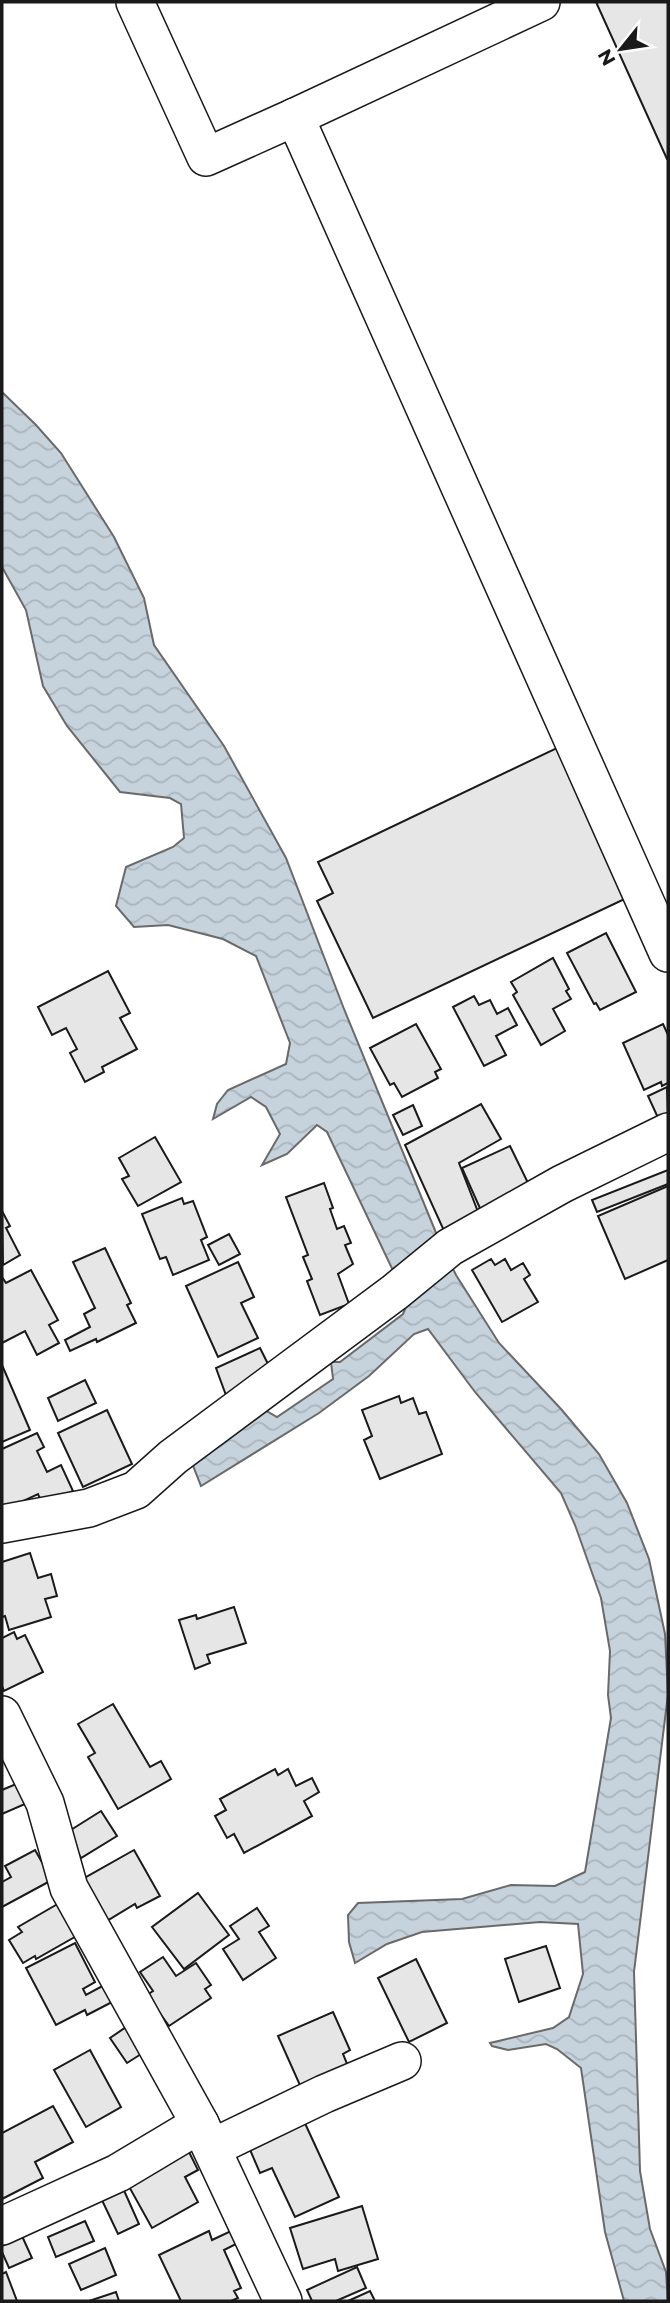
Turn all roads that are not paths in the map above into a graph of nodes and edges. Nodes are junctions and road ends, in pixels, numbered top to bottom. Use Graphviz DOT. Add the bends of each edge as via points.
graph roads {
  1 [pos="135,2"];
  2 [pos="541,2"];
  3 [pos="295,117"];
  4 [pos="668,953"];
  5 [pos="668,1132"];
  6 [pos="2,1524"];
  7 [pos="2,1715"];
  8 [pos="402,2061"];
  9 [pos="206,2136"];
  10 [pos="2,2226"];
  11 [pos="282,2301"];
  1 -- 3 [label="street" via="206,157"];
  2 -- 3 [label="street"];
  3 -- 4 [label="street"];
  5 -- 6 [label="street" via="450,1247 136,1490 89,1508"];
  7 -- 9 [label="street" via="45,1803 69,1888"];
  8 -- 9 [label="street"];
  9 -- 10 [label="street"];
  9 -- 11 [label="street"];
}
